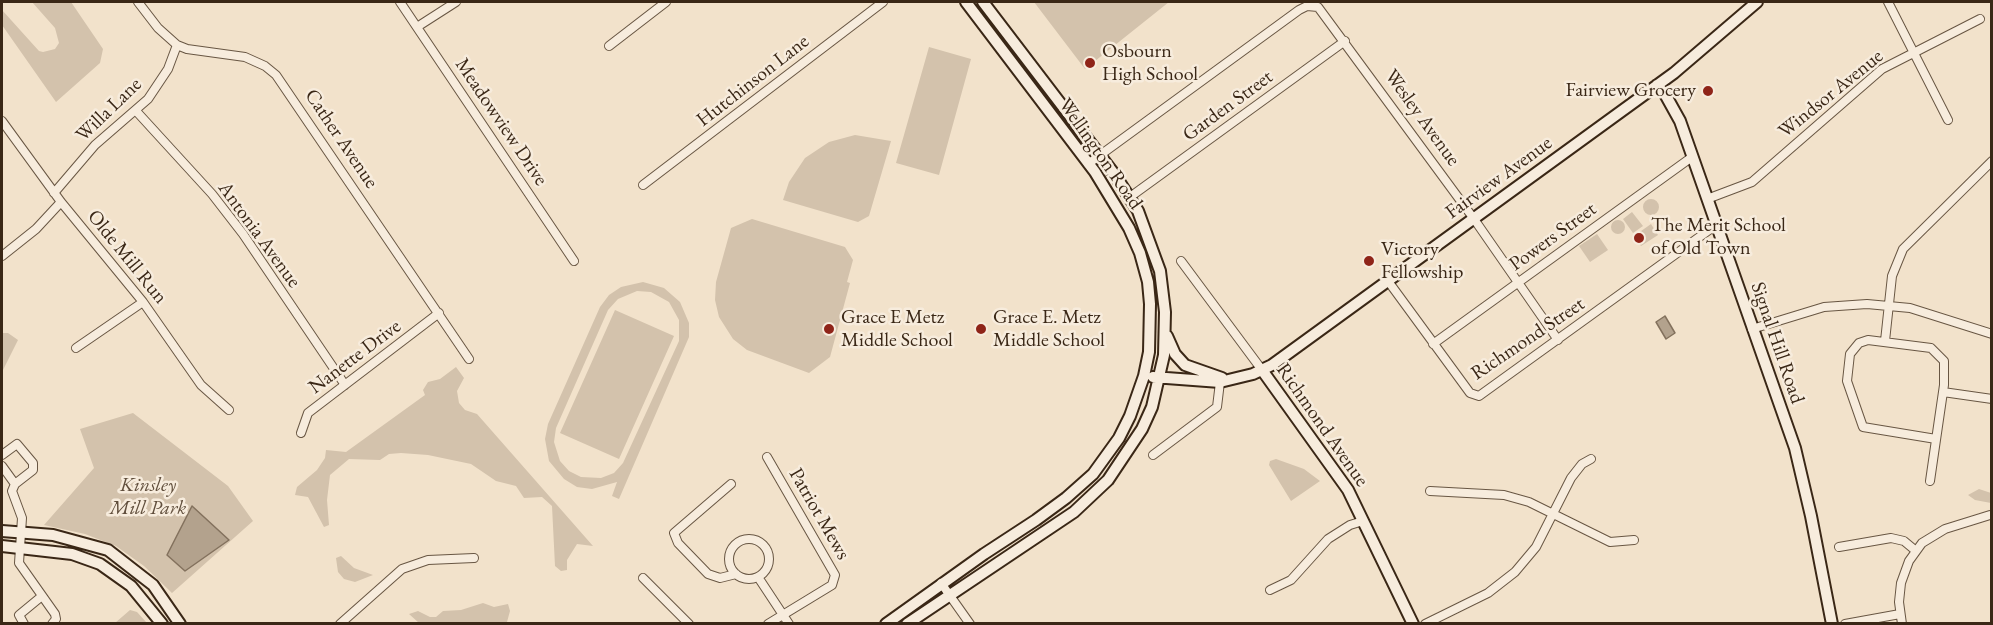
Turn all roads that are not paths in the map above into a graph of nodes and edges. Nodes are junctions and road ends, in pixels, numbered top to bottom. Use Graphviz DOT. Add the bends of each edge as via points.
graph roads {
  1 [pos="138,2"];
  2 [pos="400,2"];
  3 [pos="456,2"];
  4 [pos="666,2"];
  5 [pos="883,2"];
  6 [pos="966,2"];
  7 [pos="983,2"];
  8 [pos="1757,2"];
  9 [pos="1888,2"];
  10 [pos="1980,19"];
  11 [pos="417,27"];
  12 [pos="1346,41"];
  13 [pos="177,45"];
  14 [pos="609,46"];
  15 [pos="1914,52"];
  16 [pos="1658,85"];
  17 [pos="137,112"];
  18 [pos="1948,120"];
  19 [pos="2,121"];
  20 [pos="1100,156"];
  21 [pos="1692,157"];
  22 [pos="1992,161"];
  23 [pos="1088,164"];
  24 [pos="643,185"];
  25 [pos="54,194"];
  26 [pos="1130,197"];
  27 [pos="1707,199"];
  28 [pos="61,202"];
  29 [pos="1474,219"];
  30 [pos="1716,225"];
  31 [pos="2,256"];
  32 [pos="574,261"];
  33 [pos="1181,261"];
  34 [pos="1388,281"];
  35 [pos="1518,283"];
  36 [pos="143,302"];
  37 [pos="1888,305"];
  38 [pos="439,314"];
  39 [pos="1752,328"];
  40 [pos="1166,329"];
  41 [pos="1991,332"];
  42 [pos="1558,340"];
  43 [pos="1885,341"];
  44 [pos="1433,344"];
  45 [pos="76,348"];
  46 [pos="469,359"];
  47 [pos="1262,370"];
  48 [pos="1144,376"];
  49 [pos="1160,378"];
  50 [pos="1231,380"];
  51 [pos="1220,382"];
  52 [pos="345,385"];
  53 [pos="1943,392"];
  54 [pos="1992,399"];
  55 [pos="229,410"];
  56 [pos="301,433"];
  57 [pos="1936,439"];
  58 [pos="2,455"];
  59 [pos="1153,455"];
  60 [pos="767,457"];
  61 [pos="1591,459"];
  62 [pos="2,466"];
  63 [pos="1930,481"];
  64 [pos="15,484"];
  65 [pos="731,484"];
  66 [pos="1430,491"];
  67 [pos="1552,513"];
  68 [pos="1990,515"];
  69 [pos="1363,521"];
  70 [pos="2,531"];
  71 [pos="21,532"];
  72 [pos="1634,540"];
  73 [pos="2,546"];
  74 [pos="1839,547"];
  75 [pos="19,548"];
  76 [pos="1916,551"];
  77 [pos="474,558"];
  78 [pos="736,574"];
  79 [pos="758,577"];
  80 [pos="643,578"];
  81 [pos="941,583"];
  82 [pos="1270,590"];
  83 [pos="949,594"];
  84 [pos="42,596"];
  85 [pos="783,614"];
  86 [pos="1900,614"];
  87 [pos="24,624"];
  88 [pos="52,624"];
  89 [pos="162,624"];
  90 [pos="180,624"];
  91 [pos="340,624"];
  92 [pos="689,624"];
  93 [pos="768,624"];
  94 [pos="789,624"];
  95 [pos="886,624"];
  96 [pos="907,624"];
  97 [pos="970,624"];
  98 [pos="1413,624"];
  99 [pos="1425,624"];
  100 [pos="1832,624"];
  101 [pos="1845,624"];
  102 [pos="1902,624"];
  1 -- 13 [label="street"];
  2 -- 11 [label="street, Meadowview Drive"];
  3 -- 11 [label="street"];
  4 -- 14 [label="street"];
  5 -- 24 [label="street, Hutchinson Lane"];
  6 -- 23 [label="main road, Wellington Road"];
  7 -- 20 [label="main road, Wellington Road"];
  8 -- 16 [label="main road, Fairview Avenue"];
  9 -- 15 [label="street"];
  10 -- 15 [label="street, Windsor Avenue"];
  11 -- 32 [label="street, Meadowview Drive"];
  12 -- 20 [label="street, Wesley Avenue" via="1318,6 1299,10"];
  12 -- 26 [label="street, Garden Street"];
  12 -- 29 [label="street, Wesley Avenue"];
  13 -- 17 [label="street, Willa Lane" via="158,85"];
  13 -- 38 [label="street, Cather Avenue" via="245,57 276,75"];
  15 -- 18 [label="street"];
  15 -- 27 [label="street, Windsor Avenue" via="1861,85 1752,182"];
  16 -- 21 [label="main road, Signal Hill Road" via="1675,110"];
  16 -- 29 [label="main road, Fairview Avenue"];
  17 -- 25 [label="street, Willa Lane" via="95,145"];
  17 -- 52 [label="street, Antonia Avenue" via="243,234"];
  19 -- 25 [label="street, Olde Mill Run"];
  20 -- 23 [label="street"];
  20 -- 26 [label="main road, Wellington Road"];
  21 -- 27 [label="main road, Signal Hill Road"];
  21 -- 35 [label="street, Powers Street"];
  22 -- 37 [label="street" via="1903,249 1892,276"];
  23 -- 48 [label="main road, Wellington Road" via="1125,220 1145,269 1150,328"];
  25 -- 28 [label="street, Olde Mill Run"];
  26 -- 40 [label="main road, Wellington Road" via="1147,229 1160,271"];
  27 -- 30 [label="main road, Signal Hill Road"];
  28 -- 31 [label="street" via="36,229"];
  28 -- 36 [label="street, Olde Mill Run"];
  29 -- 34 [label="main road, Fairview Avenue"];
  29 -- 35 [label="street, Wesley Avenue"];
  30 -- 39 [label="main road, Signal Hill Road"];
  30 -- 42 [label="street, Richmond Street"];
  33 -- 47 [label="street, Richmond Avenue"];
  34 -- 44 [label="street, Richmond Street"];
  34 -- 47 [label="main road, Fairview Avenue"];
  35 -- 42 [label="street, Wesley Avenue"];
  35 -- 44 [label="street, Powers Street"];
  36 -- 45 [label="street"];
  36 -- 55 [label="street, Olde Mill Run" via="201,385"];
  37 -- 39 [label="street" via="1824,307"];
  37 -- 41 [label="street"];
  37 -- 43 [label="street"];
  38 -- 46 [label="street, Cather Avenue"];
  38 -- 52 [label="street, Nanette Drive"];
  39 -- 100 [label="main road, Signal Hill Road" via="1801,472"];
  40 -- 49 [label="main road, Wellington Road"];
  40 -- 50 [label="main road" via="1175,354 1185,365"];
  42 -- 44 [label="street, Richmond Street" via="1476,396"];
  43 -- 53 [label="street" via="1936,351 1945,366"];
  43 -- 57 [label="street" via="1859,343 1847,362 1847,381 1863,427"];
  47 -- 50 [label="main road, Fairview Avenue"];
  47 -- 69 [label="main road, Richmond Avenue" via="1336,470"];
  48 -- 49 [label="main road, Fairview Avenue"];
  48 -- 81 [label="main road, Wellington Road" via="1119,438 1093,474 1044,515"];
  49 -- 51 [label="main road, Fairview Avenue"];
  49 -- 83 [label="main road, Wellington Road" via="1142,429 1108,480 1074,512"];
  50 -- 51 [label="main road, Fairview Avenue"];
  51 -- 59 [label="street" via="1217,407"];
  52 -- 56 [label="street, Nanette Drive" via="308,413"];
  53 -- 54 [label="street"];
  53 -- 57 [label="street"];
  57 -- 63 [label="street"];
  58 -- 64 [label="street" via="19,444 33,463 31,472"];
  60 -- 85 [label="street, Patriot Mews" via="835,575 832,585"];
  61 -- 67 [label="street" via="1575,471"];
  62 -- 64 [label="street"];
  64 -- 71 [label="street" via="12,491 21,512"];
  65 -- 78 [label="street" via="674,532 678,543 708,574 720,578"];
  66 -- 67 [label="street" via="1504,495"];
  67 -- 72 [label="street" via="1610,542"];
  67 -- 99 [label="street" via="1530,556 1510,577 1477,599"];
  68 -- 76 [label="street" via="1945,529"];
  69 -- 82 [label="street" via="1328,539 1291,580"];
  69 -- 98 [label="main road, Richmond Avenue"];
  70 -- 71 [label="main road"];
  71 -- 75 [label="street"];
  71 -- 90 [label="main road" via="73,539 108,550 153,585"];
  73 -- 75 [label="main road"];
  74 -- 76 [label="street" via="1891,538 1904,541"];
  75 -- 84 [label="street" via="21,569"];
  75 -- 89 [label="main road" via="72,554 100,564 131,586"];
  76 -- 86 [label="street" via="1901,583"];
  77 -- 91 [label="street" via="410,565 391,577"];
  78 -- 79 [label="street" via="745,579"];
  78 -- 79 [label="street" via="729,560 731,550 738,542 753,539 762,544 769,558 767,568"];
  79 -- 85 [label="street"];
  80 -- 92 [label="street"];
  81 -- 83 [label="street"];
  81 -- 95 [label="main road, Wellington Road"];
  83 -- 96 [label="main road, Wellington Road"];
  83 -- 97 [label="street"];
  84 -- 87 [label="street" via="19,615"];
  84 -- 88 [label="street" via="56,616"];
  85 -- 93 [label="street, Patriot Mews"];
  85 -- 94 [label="street"];
  86 -- 101 [label="street"];
  86 -- 102 [label="street"];
}
